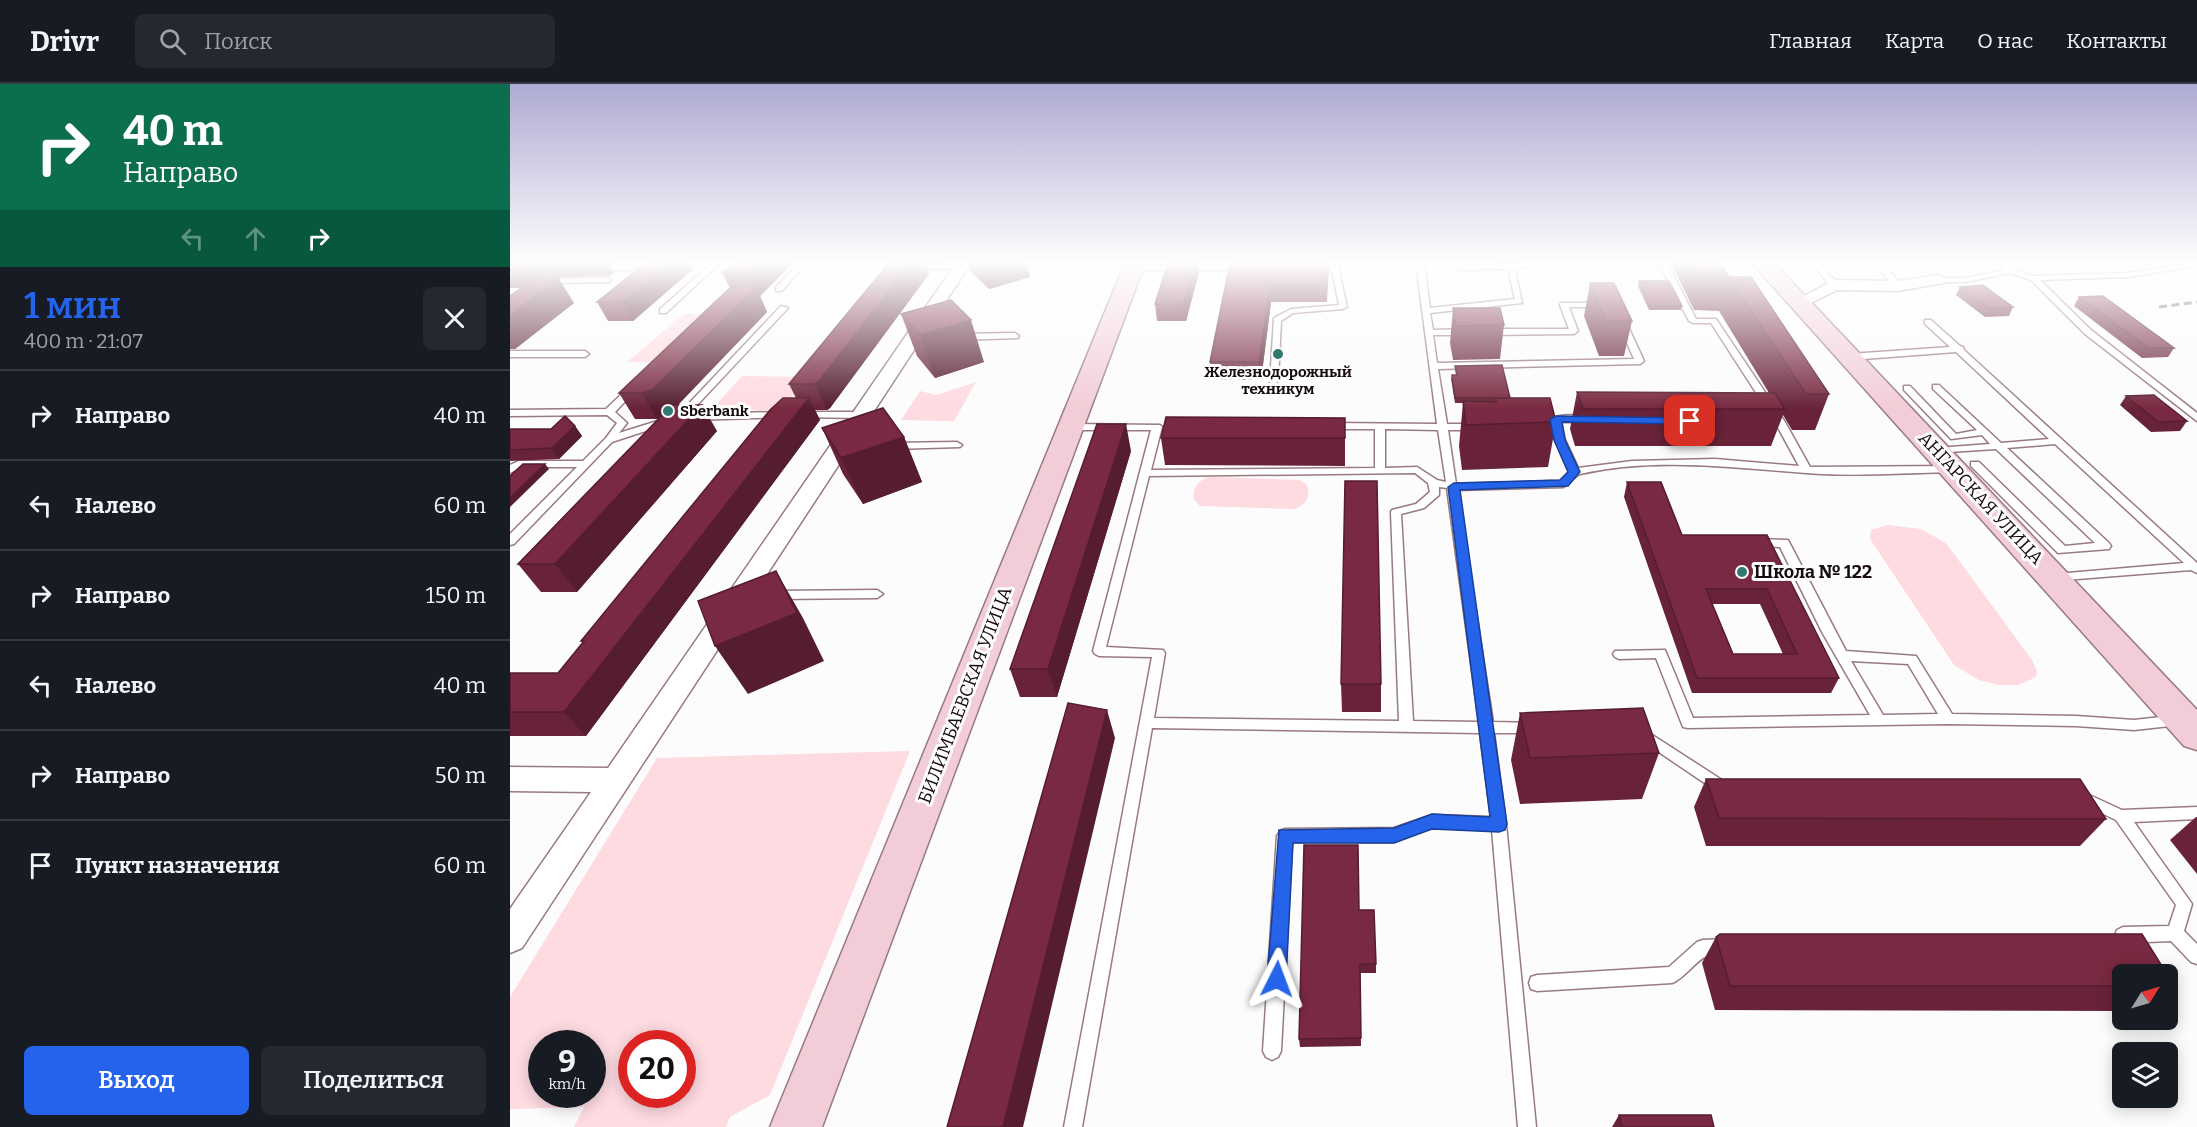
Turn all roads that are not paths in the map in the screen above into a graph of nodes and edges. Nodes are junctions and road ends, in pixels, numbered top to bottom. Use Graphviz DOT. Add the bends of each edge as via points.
graph roads {
  1 [pos="1426,311"];
  2 [pos="781,312"];
  3 [pos="936,312"];
  4 [pos="1116,312"];
  5 [pos="1294,312"];
  6 [pos="1567,312"];
  7 [pos="1688,312"];
  8 [pos="1807,312"];
  9 [pos="2068,312"];
  10 [pos="1618,314"];
  11 [pos="1928,322"];
  12 [pos="1429,333"];
  13 [pos="1015,336"];
  14 [pos="949,337"];
  15 [pos="1960,349"];
  16 [pos="510,354"];
  17 [pos="585,354"];
  18 [pos="1850,357"];
  19 [pos="1433,366"];
  20 [pos="643,378"];
  21 [pos="1273,381"];
  22 [pos="1936,387"];
  23 [pos="1907,388"];
  24 [pos="792,406"];
  25 [pos="609,412"];
  26 [pos="510,413"];
  27 [pos="785,415"];
  28 [pos="862,415"];
  29 [pos="681,417"];
  30 [pos="2197,418"];
  31 [pos="1603,420"];
  32 [pos="1768,422"];
  33 [pos="1780,422"];
  34 [pos="777,425"];
  35 [pos="1323,426"];
  36 [pos="1380,426"];
  37 [pos="1070,427"];
  38 [pos="1442,427"];
  39 [pos="1487,427"];
  40 [pos="1985,432"];
  41 [pos="609,440"];
  42 [pos="2056,441"];
  43 [pos="957,445"];
  44 [pos="877,446"];
  45 [pos="1999,446"];
  46 [pos="1955,461"];
  47 [pos="585,464"];
  48 [pos="1806,469"];
  49 [pos="510,470"];
  50 [pos="1380,471"];
  51 [pos="1574,472"];
  52 [pos="1146,473"];
  53 [pos="1433,482"];
  54 [pos="1454,487"];
  55 [pos="510,541"];
  56 [pos="1740,543"];
  57 [pos="2196,568"];
  58 [pos="2054,578"];
  59 [pos="877,594"];
  60 [pos="741,595"];
  61 [pos="1619,654"];
  62 [pos="1843,656"];
  63 [pos="1948,719"];
  64 [pos="1880,721"];
  65 [pos="1146,723"];
  66 [pos="1406,726"];
  67 [pos="1631,726"];
  68 [pos="1550,727"];
  69 [pos="2190,727"];
  70 [pos="1485,729"];
  71 [pos="510,779"];
  72 [pos="615,780"];
  73 [pos="1741,786"];
  74 [pos="2067,791"];
  75 [pos="2197,813"];
  76 [pos="2121,816"];
  77 [pos="1499,824"];
  78 [pos="2175,933"];
  79 [pos="2104,935"];
  80 [pos="510,937"];
  81 [pos="1738,947"];
  82 [pos="2197,956"];
  83 [pos="1537,983"];
  84 [pos="1272,1051"];
  85 [pos="796,1127"];
  86 [pos="1073,1127"];
  87 [pos="1527,1127"];
  1 -- 12 [label="lane"];
  2 -- 29 [label="lane"];
  3 -- 28 [label="street"];
  4 -- 37 [label="main road, БИЛИМБАЕВСКАЯ УЛИЦА"];
  5 -- 21 [label="lane" via="1277,320"];
  6 -- 12 [label="lane" via="1574,331"];
  7 -- 33 [label="lane" via="1693,321 1713,321"];
  8 -- 18 [label="main road, АНГАРСКАЯ УЛИЦА"];
  9 -- 30 [label="lane"];
  10 -- 19 [label="lane" via="1640,361"];
  11 -- 15 [label="lane"];
  12 -- 19 [label="lane"];
  13 -- 14 [label="lane"];
  15 -- 18 [label="lane"];
  15 -- 42 [label="lane"];
  16 -- 17 [label="lane"];
  18 -- 46 [label="main road, АНГАРСКАЯ УЛИЦА"];
  19 -- 38 [label="lane"];
  20 -- 25 [label="lane"];
  22 -- 40 [label="lane"];
  23 -- 40 [label="lane" via="1954,436"];
  24 -- 27 [label="lane"];
  25 -- 26 [label="lane"];
  25 -- 41 [label="lane" via="622,423"];
  27 -- 28 [label="lane"];
  27 -- 29 [label="lane"];
  27 -- 34 [label="lane"];
  28 -- 60 [label="street" via="848,446"];
  29 -- 41 [label="lane"];
  31 -- 51 [label="lane" via="1556,419"];
  32 -- 33 [label="lane"];
  33 -- 48 [label="lane"];
  35 -- 36 [label="lane"];
  36 -- 38 [label="lane"];
  36 -- 50 [label="lane"];
  37 -- 52 [label="lane" via="1163,427"];
  37 -- 85 [label="main road, БИЛИМБАЕВСКАЯ УЛИЦА"];
  38 -- 39 [label="lane"];
  38 -- 54 [label="lane"];
  40 -- 45 [label="lane"];
  41 -- 47 [label="lane"];
  42 -- 45 [label="lane"];
  42 -- 57 [label="lane"];
  43 -- 44 [label="lane"];
  45 -- 46 [label="lane"];
  45 -- 46 [label="lane" via="2105,546 2062,550"];
  46 -- 48 [label="lane"];
  46 -- 58 [label="main road, АНГАРСКАЯ УЛИЦА"];
  47 -- 49 [label="lane" via="519,464"];
  47 -- 55 [label="lane"];
  48 -- 51 [label="lane" via="1703,462 1632,464"];
  50 -- 52 [label="lane"];
  50 -- 53 [label="lane" via="1417,470"];
  51 -- 54 [label="lane" via="1563,484"];
  52 -- 65 [label="lane" via="1099,651 1159,653"];
  53 -- 54 [label="lane"];
  53 -- 66 [label="lane" via="1435,493 1427,503 1396,512"];
  54 -- 70 [label="lane"];
  56 -- 62 [label="lane" via="1784,543"];
  57 -- 58 [label="lane"];
  58 -- 69 [label="main road, АНГАРСКАЯ УЛИЦА"];
  59 -- 60 [label="lane" via="846,590"];
  60 -- 72 [label="street"];
  61 -- 64 [label="lane" via="1661,653 1688,723"];
  62 -- 63 [label="lane" via="1912,659"];
  62 -- 64 [label="lane"];
  63 -- 64 [label="lane"];
  63 -- 69 [label="lane"];
  65 -- 66 [label="lane"];
  65 -- 86 [label="lane"];
  66 -- 70 [label="lane"];
  67 -- 73 [label="lane" via="1717,786"];
  68 -- 70 [label="lane"];
  70 -- 77 [label="lane"];
  71 -- 72 [label="street"];
  72 -- 80 [label="street"];
  74 -- 76 [label="lane"];
  75 -- 76 [label="lane"];
  76 -- 78 [label="lane" via="2184,904"];
  77 -- 84 [label="lane" via="1432,821 1394,835 1285,836"];
  77 -- 87 [label="lane"];
  78 -- 79 [label="lane"];
  78 -- 82 [label="lane"];
  81 -- 83 [label="lane" via="1703,948 1672,975"];
}
